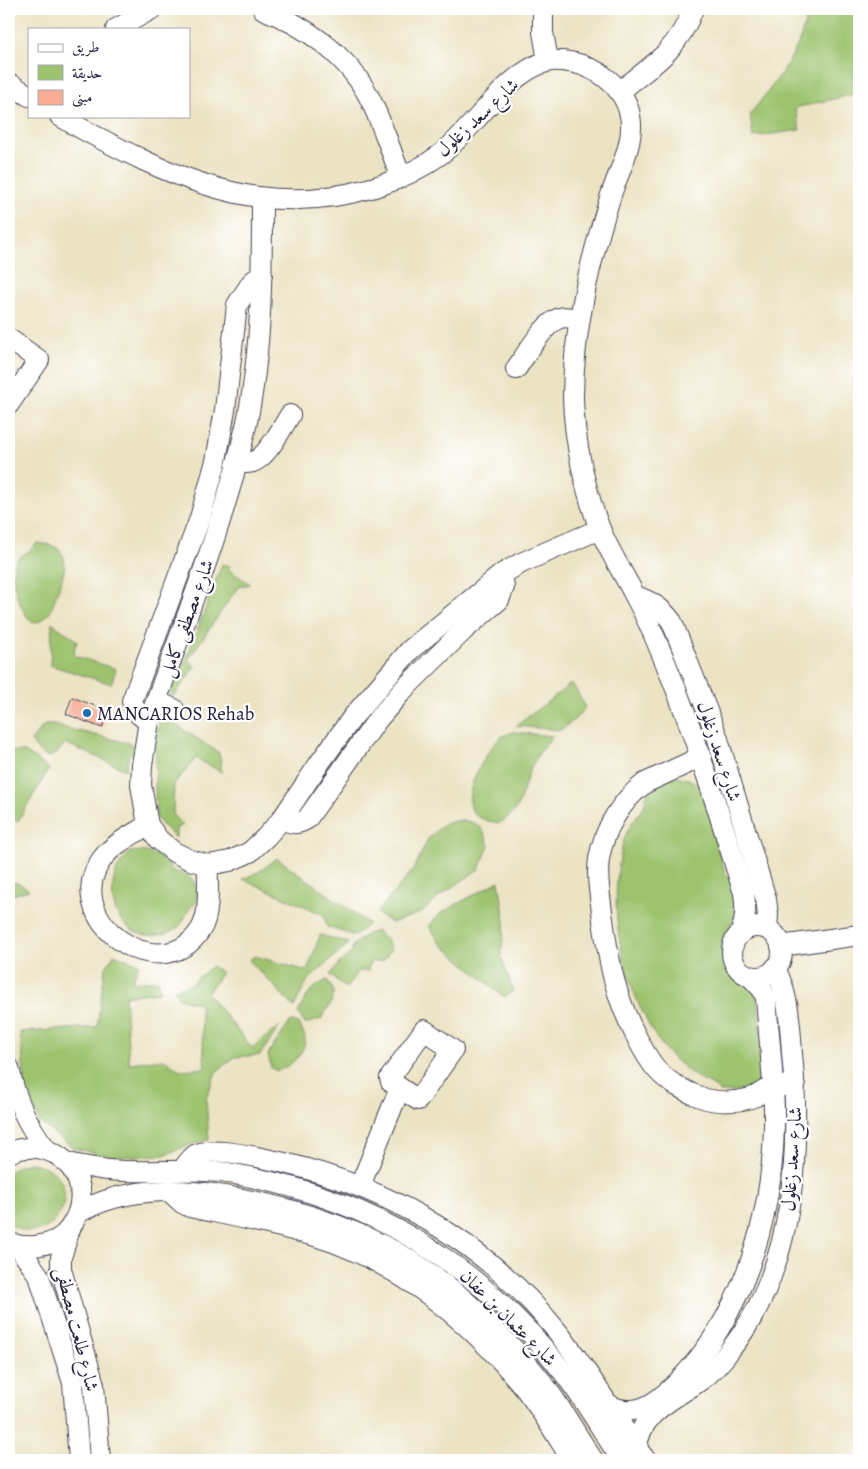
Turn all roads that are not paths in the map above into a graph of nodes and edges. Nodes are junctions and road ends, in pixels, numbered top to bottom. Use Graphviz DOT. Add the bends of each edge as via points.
graph roads {
  1 [pos="152,9"];
  2 [pos="263,9"];
  3 [pos="544,9"];
  4 [pos="693,9"];
  5 [pos="118,28"];
  6 [pos="548,61"];
  7 [pos="9,83"];
  8 [pos="620,90"];
  9 [pos="28,95"];
  10 [pos="64,118"];
  11 [pos="401,177"];
  12 [pos="262,199"];
  13 [pos="262,274"];
  14 [pos="579,320"];
  15 [pos="9,339"];
  16 [pos="516,369"];
  17 [pos="14,384"];
  18 [pos="9,404"];
  19 [pos="290,415"];
  20 [pos="237,462"];
  21 [pos="600,529"];
  22 [pos="635,596"];
  23 [pos="149,721"];
  24 [pos="701,758"];
  25 [pos="148,825"];
  26 [pos="208,865"];
  27 [pos="767,928"];
  28 [pos="740,932"];
  29 [pos="859,935"];
  30 [pos="781,946"];
  31 [pos="776,968"];
  32 [pos="750,976"];
  33 [pos="9,1068"];
  34 [pos="773,1086"];
  35 [pos="795,1086"];
  36 [pos="400,1088"];
  37 [pos="47,1150"];
  38 [pos="9,1153"];
  39 [pos="68,1163"];
  40 [pos="183,1170"];
  41 [pos="360,1186"];
  42 [pos="169,1191"];
  43 [pos="74,1221"];
  44 [pos="14,1244"];
  45 [pos="608,1404"];
  46 [pos="635,1456"];
  47 [pos="79,1460"];
  48 [pos="100,1460"];
  49 [pos="572,1460"];
  50 [pos="593,1460"];
  1 -- 5 [label="street"];
  2 -- 11 [label="street" via="313,35 352,71 368,96"];
  3 -- 6 [label="street" via="543,32"];
  4 -- 8 [label="street" via="681,34 664,56"];
  6 -- 8 [label="street, شارع سعد زغلول" via="575,62 600,73"];
  6 -- 11 [label="street, شارع سعد زغلول" via="510,83 465,133 439,156"];
  7 -- 9 [label="street"];
  8 -- 14 [label="street, شارع سعد زغلول" via="628,107 631,126 628,145 587,279"];
  10 -- 12 [label="street, شارع سعد زغلول" via="172,174 223,191"];
  11 -- 12 [label="street, شارع سعد زغلول" via="374,187 329,196"];
  12 -- 13 [label="street, شارع مصطفى كامل"];
  13 -- 20 [label="street, شارع مصطفى كامل" via="254,378"];
  13 -- 23 [label="street" via="237,305 216,461 200,518 132,701 135,710"];
  14 -- 16 [label="street" via="559,318 550,323"];
  14 -- 21 [label="street, شارع سعد زغلول" via="573,404 581,467"];
  15 -- 17 [label="street" via="39,360 23,386"];
  17 -- 18 [label="street"];
  19 -- 20 [label="street" via="260,459 246,464"];
  20 -- 23 [label="street, شارع مصطفى كامل" via="165,705"];
  21 -- 22 [label="street, شارع سعد زغلول"];
  21 -- 26 [label="street" via="502,574 410,650 352,718 266,837 250,852 230,861"];
  22 -- 24 [label="street, شارع سعد زغلول" via="667,666"];
  22 -- 27 [label="street, شارع سعد زغلول" via="648,600 667,614 683,648 717,736 766,899"];
  23 -- 25 [label="street, شارع مصطفى كامل" via="141,785"];
  24 -- 28 [label="street, شارع سعد زغلول" via="744,894 745,922"];
  24 -- 34 [label="street" via="645,783 624,803 604,838 598,881 609,961 618,998 658,1072 678,1086 714,1100 735,1101 755,1097"];
  25 -- 26 [label="street" via="174,852"];
  25 -- 26 [label="street" via="111,849 95,871 91,884 90,897 100,919 114,937 142,951 157,953 173,952 184,946 194,938 206,916"];
  27 -- 28 [label="street" via="758,926"];
  27 -- 30 [label="street"];
  28 -- 32 [label="street" via="732,954 738,968"];
  29 -- 30 [label="street"];
  30 -- 31 [label="street" via="782,954"];
  31 -- 32 [label="street" via="768,974"];
  31 -- 35 [label="street, شارع سعد زغلول" via="787,1002"];
  32 -- 34 [label="street, شارع سعد زغلول" via="766,998"];
  33 -- 37 [label="street" via="25,1117"];
  34 -- 35 [label="street"];
  34 -- 45 [label="street, شارع سعد زغلول" via="773,1154 767,1202 734,1304 706,1350 654,1402 634,1411 615,1409"];
  35 -- 46 [label="street, شارع سعد زغلول" via="792,1190 779,1249 763,1294 744,1330 714,1368 649,1417 640,1432"];
  36 -- 41 [label="street"];
  37 -- 38 [label="street" via="32,1147"];
  37 -- 39 [label="street"];
  39 -- 40 [label="street, شارع عثمان بن عفان" via="109,1170"];
  39 -- 43 [label="street, شارع طلعت مصطفى" via="80,1187 81,1200"];
  40 -- 41 [label="street" via="195,1155 204,1152 233,1153 292,1164"];
  40 -- 46 [label="street, شارع عثمان بن عفان" via="232,1174 308,1192 358,1210 420,1241 457,1266 532,1335"];
  41 -- 45 [label="street" via="445,1229 489,1263 555,1329"];
  42 -- 43 [label="street, شارع عثمان بن عفان" via="109,1199 92,1206"];
  42 -- 49 [label="street" via="190,1207 275,1225 358,1253 432,1298 483,1342 522,1385"];
  42 -- 50 [label="street, شارع عثمان بن عفان" via="251,1200 301,1214 378,1242 410,1260 454,1292 523,1358 548,1389"];
  43 -- 44 [label="street, شارع عثمان بن عفان" via="55,1241 37,1247"];
  43 -- 48 [label="street, شارع طلعت مصطفى" via="61,1257 61,1269 94,1385"];
  44 -- 47 [label="street, شارع طلعت مصطفى" via="39,1276 72,1383"];
  45 -- 46 [label="street"];
}
